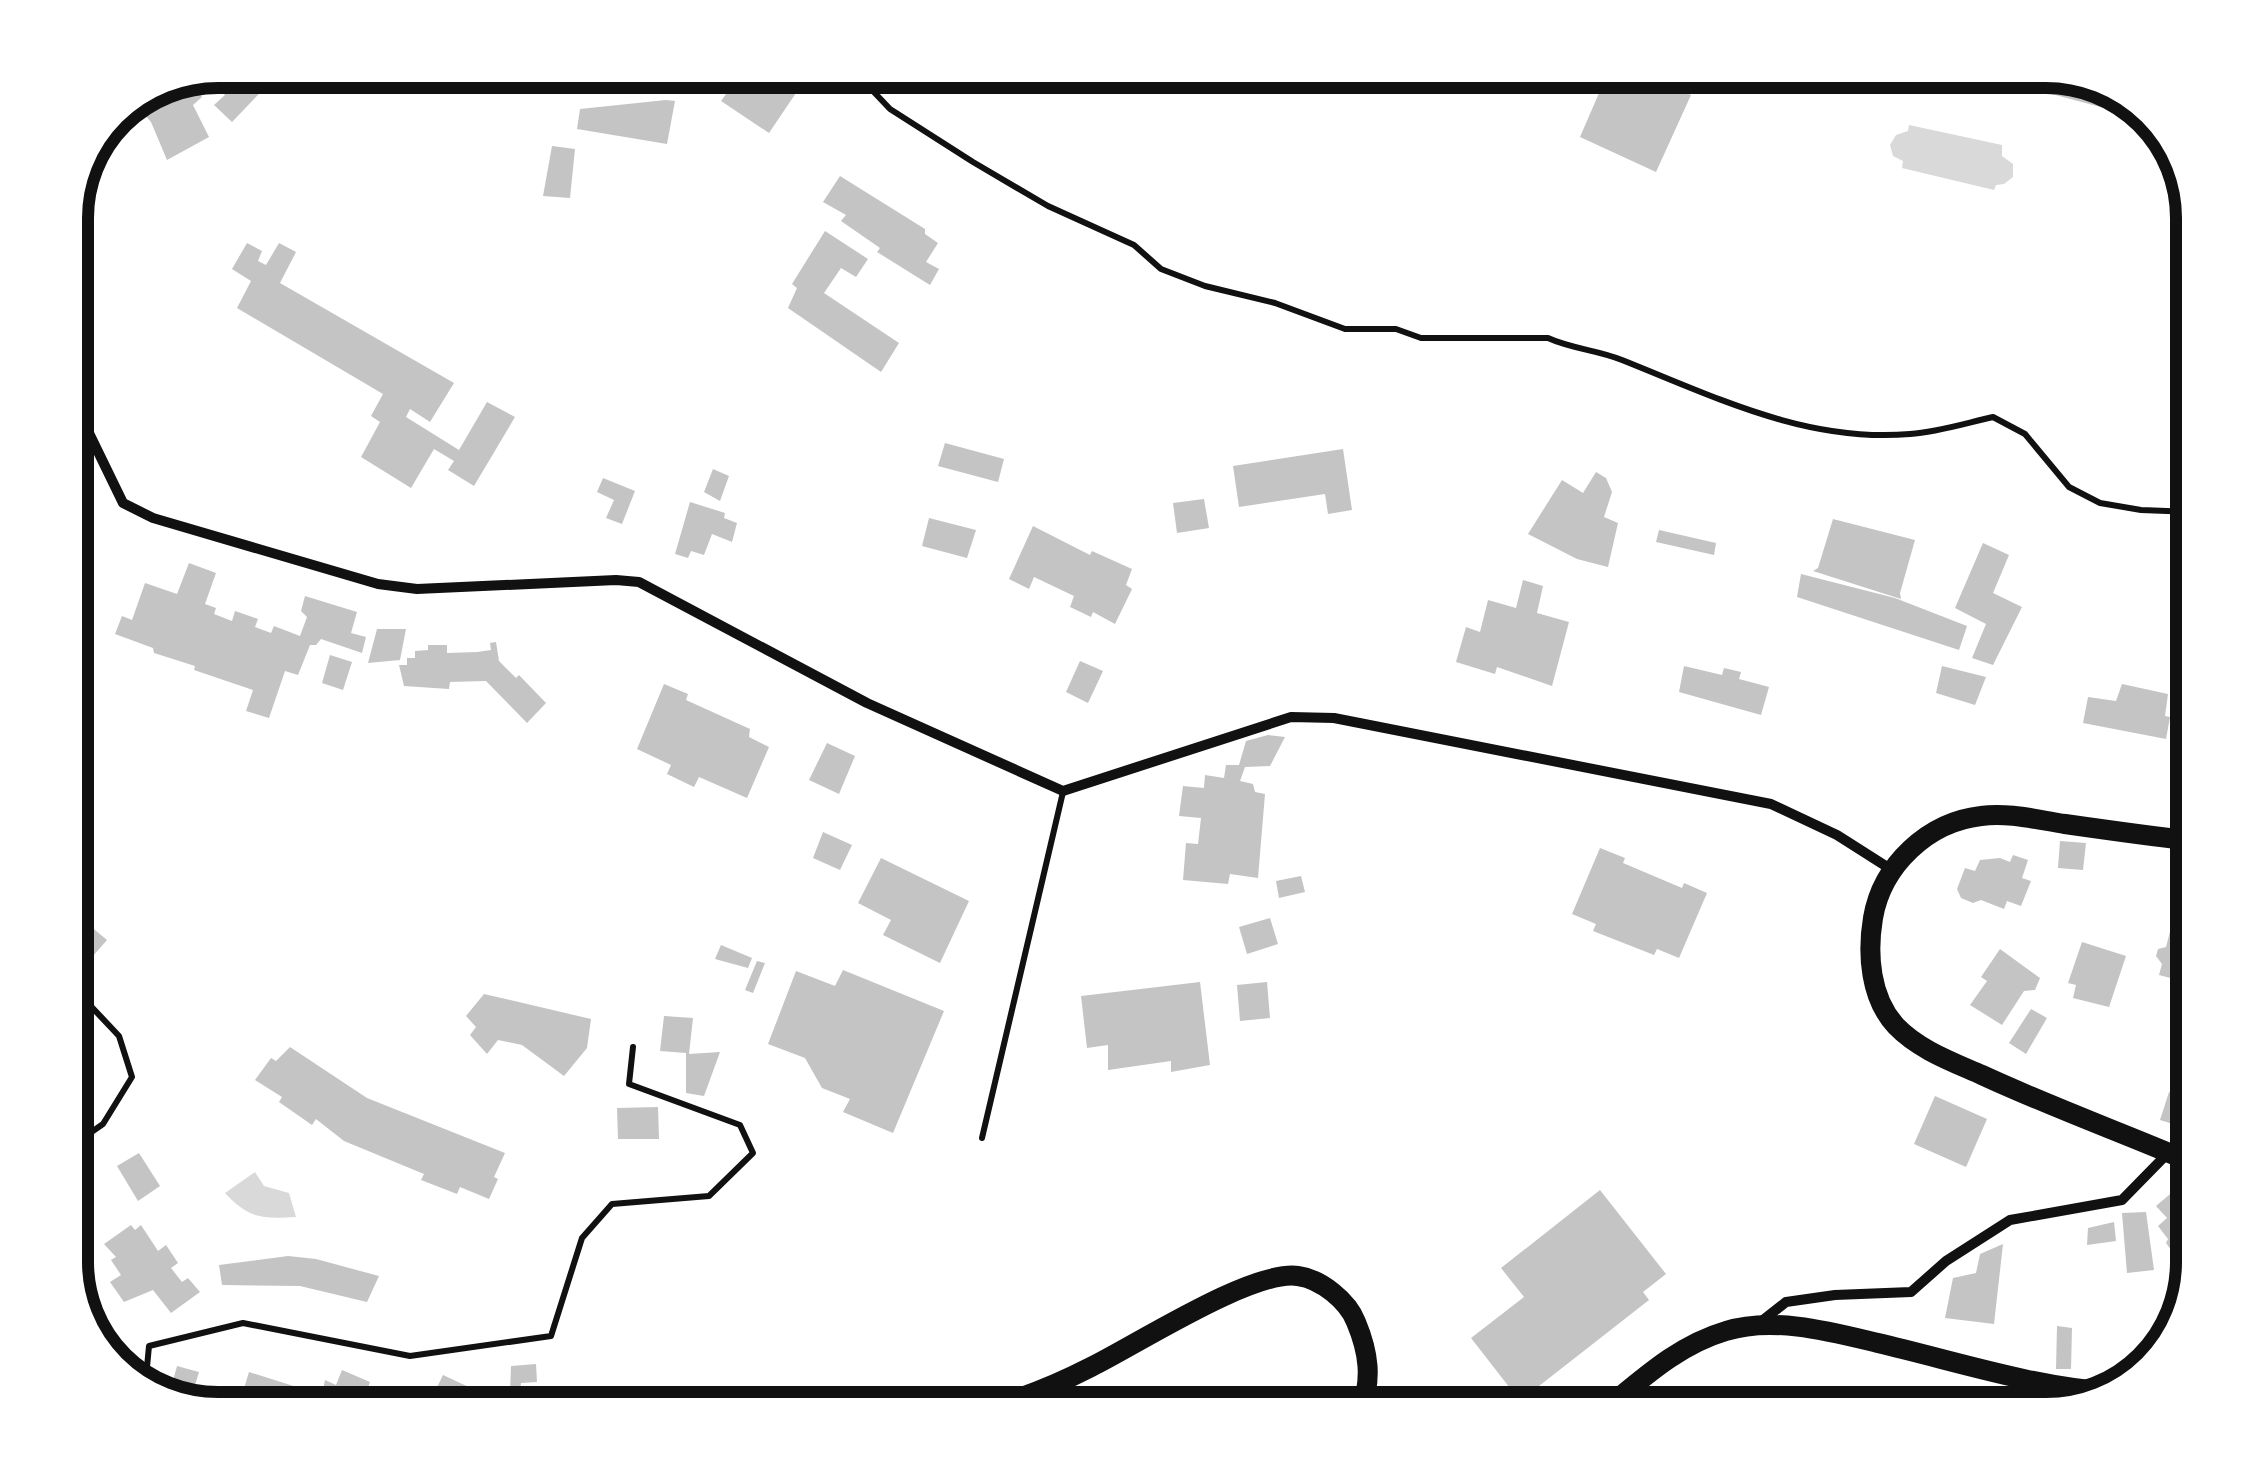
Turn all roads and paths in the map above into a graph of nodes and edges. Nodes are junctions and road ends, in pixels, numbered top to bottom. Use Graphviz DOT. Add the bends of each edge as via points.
graph roads {
  1 [pos="870,88"];
  2 [pos="88,431"];
  3 [pos="2176,511"];
  4 [pos="1064,791"];
  5 [pos="2176,838"];
  6 [pos="1892,870"];
  7 [pos="88,1003"];
  8 [pos="633,1047"];
  9 [pos="88,1134"];
  10 [pos="982,1138"];
  11 [pos="2168,1152"];
  12 [pos="2176,1155"];
  13 [pos="1754,1326"];
  14 [pos="147,1372"];
  15 [pos="2081,1387"];
  16 [pos="1036,1392"];
  17 [pos="1368,1392"];
  18 [pos="1626,1392"];
  1 -- 3 [label="path" via="890,109 1016,187 1134,245 1161,268 1231,294 1345,329 1396,329 1422,338 1548,338 1796,426 1910,434 1993,417 2025,434 2070,487 2100,503"];
  2 -- 4 [label="street" via="123,503 153,518 378,584 417,589 639,582 867,703"];
  4 -- 6 [label="street" via="1292,717 1334,718 1770,804"];
  4 -- 10 [label="lane"];
  5 -- 6 [label="main road" via="1983,815 1916,842"];
  6 -- 11 [label="main road" via="1876,898 1871,962 1877,995 1896,1026 1926,1050"];
  7 -- 9 [label="lane" via="119,1036 132,1077 103,1124"];
  8 -- 14 [label="lane" via="629,1084 740,1125 753,1153 709,1196 612,1204 582,1238 551,1336 410,1356 243,1323 149,1346"];
  11 -- 12 [label="main road"];
  11 -- 13 [label="street" via="2122,1200 2010,1220 1911,1292 1786,1302"];
  13 -- 15 [label="main road" via="1832,1332"];
  13 -- 18 [label="main road" via="1691,1344"];
  16 -- 17 [label="main road" via="1247,1287 1298,1276 1338,1297 1355,1318 1370,1370"];
}
